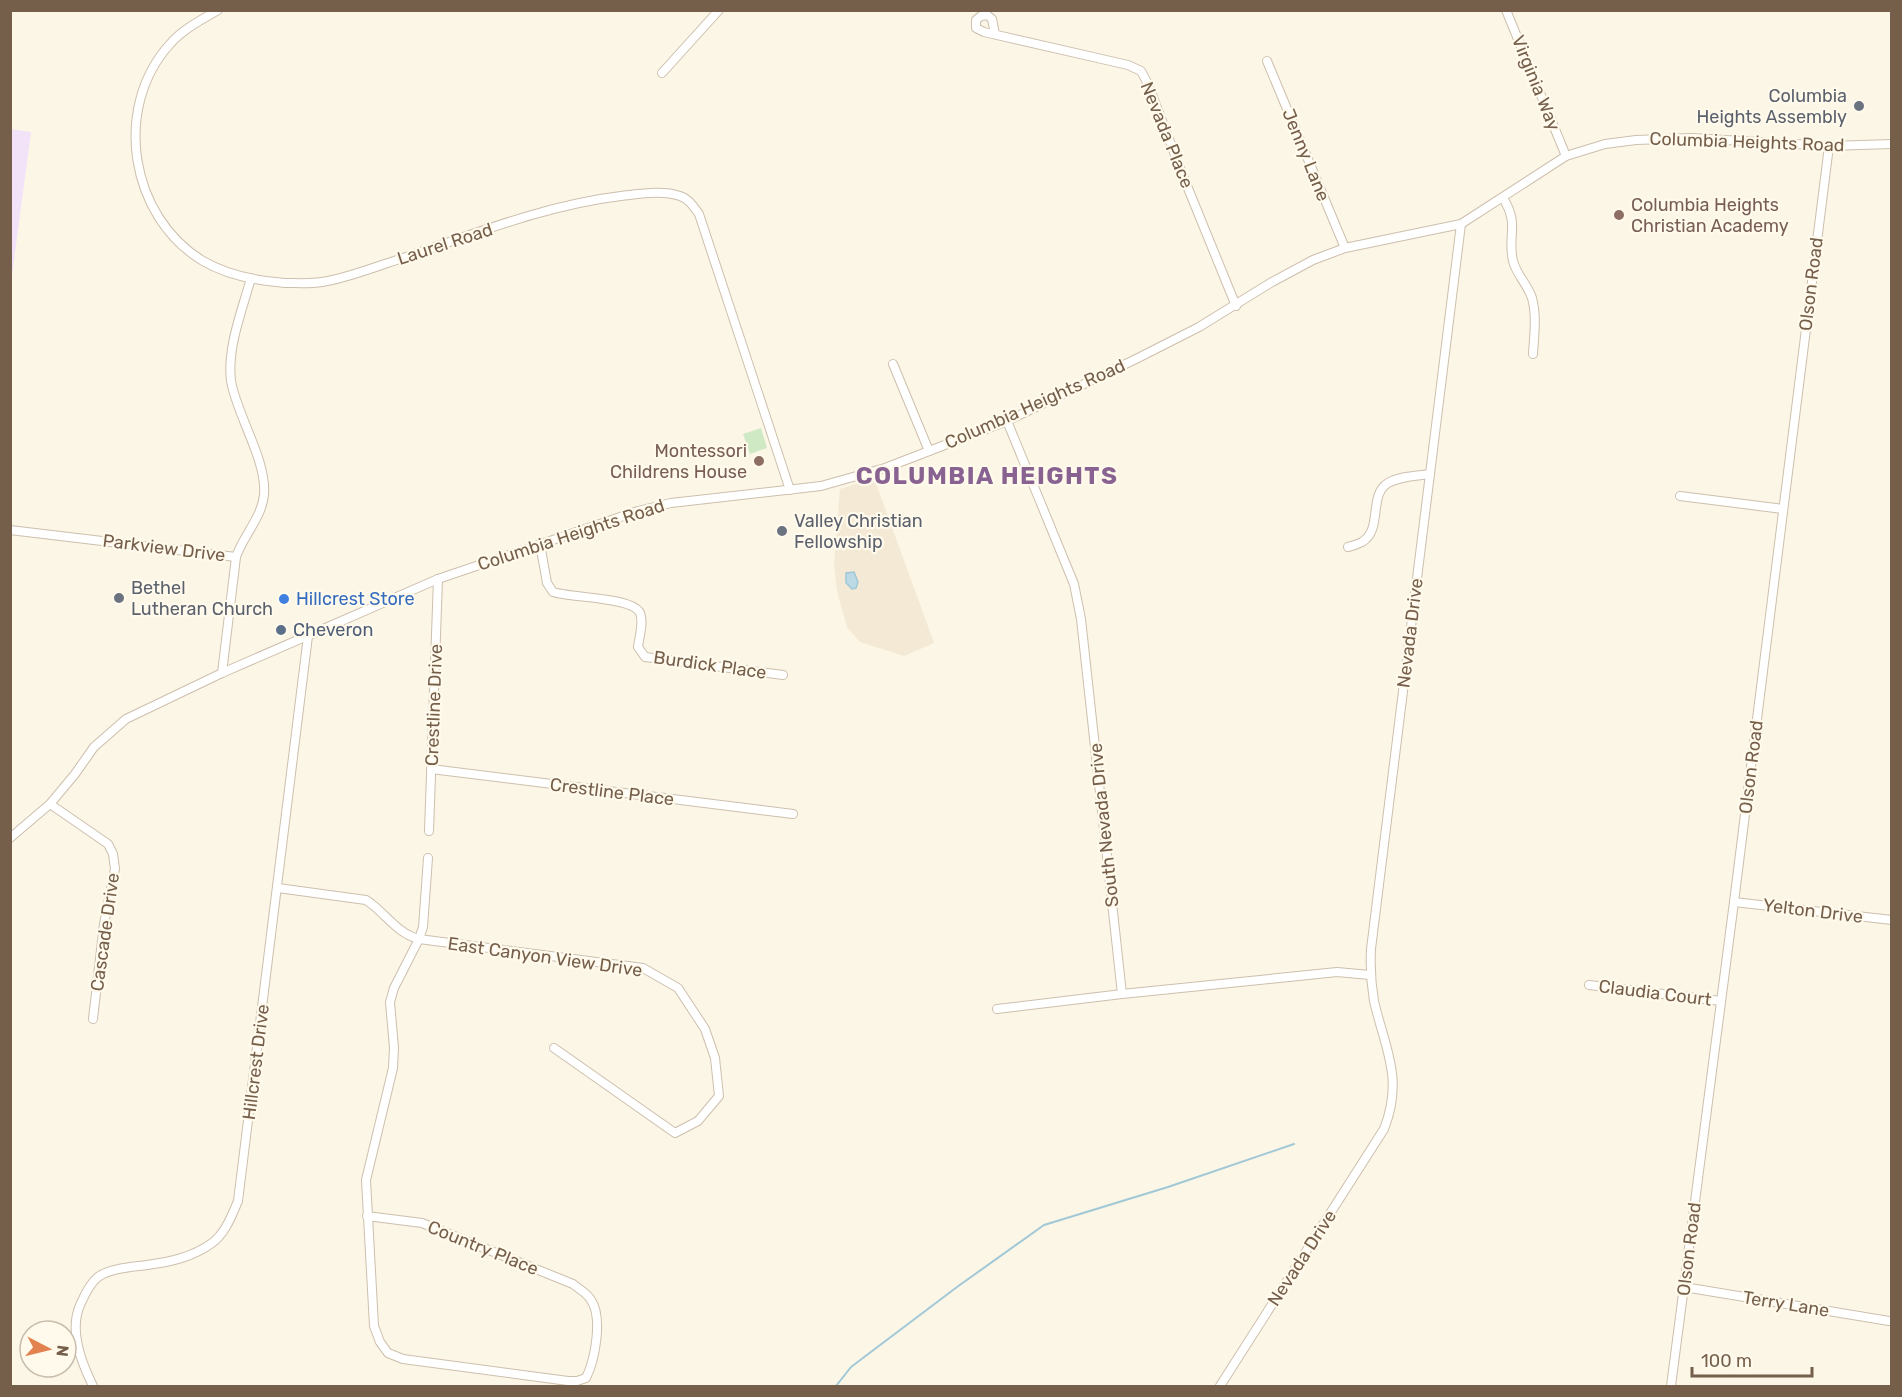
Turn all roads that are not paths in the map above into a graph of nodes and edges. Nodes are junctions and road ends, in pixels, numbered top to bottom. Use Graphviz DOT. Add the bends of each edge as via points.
graph roads {
  1 [pos="218,10"];
  2 [pos="719,10"];
  3 [pos="1506,10"];
  4 [pos="995,34"];
  5 [pos="1267,61"];
  6 [pos="662,73"];
  7 [pos="1892,144"];
  8 [pos="1829,146"];
  9 [pos="1566,156"];
  10 [pos="1503,198"];
  11 [pos="1461,224"];
  12 [pos="1345,248"];
  13 [pos="251,278"];
  14 [pos="1236,306"];
  15 [pos="1533,354"];
  16 [pos="893,364"];
  17 [pos="1006,421"];
  18 [pos="929,451"];
  19 [pos="1430,474"];
  20 [pos="790,490"];
  21 [pos="1680,496"];
  22 [pos="1783,509"];
  23 [pos="10,530"];
  24 [pos="540,544"];
  25 [pos="1348,547"];
  26 [pos="236,557"];
  27 [pos="438,579"];
  28 [pos="308,636"];
  29 [pos="222,673"];
  30 [pos="783,675"];
  31 [pos="431,769"];
  32 [pos="50,804"];
  33 [pos="793,814"];
  34 [pos="429,831"];
  35 [pos="10,838"];
  36 [pos="428,858"];
  37 [pos="278,888"];
  38 [pos="1734,902"];
  39 [pos="1892,920"];
  40 [pos="419,939"];
  41 [pos="1370,975"];
  42 [pos="1589,985"];
  43 [pos="1122,994"];
  44 [pos="1721,1001"];
  45 [pos="996,1009"];
  46 [pos="93,1019"];
  47 [pos="554,1048"];
  48 [pos="367,1216"];
  49 [pos="1684,1287"];
  50 [pos="1888,1321"];
  51 [pos="93,1386"];
  52 [pos="1220,1386"];
  53 [pos="1671,1386"];
  1 -- 13 [label="street, Laurel Road" via="193,24 158,58 146,82 136,119 135,154 140,179 171,235 204,262"];
  2 -- 6 [label="street"];
  3 -- 9 [label="street, Virginia Way"];
  4 -- 14 [label="street, Nevada Place" via="1141,71"];
  5 -- 12 [label="street, Jenny Lane"];
  7 -- 8 [label="street, Columbia Heights Road"];
  8 -- 9 [label="street, Columbia Heights Road" via="1642,139 1605,144"];
  8 -- 22 [label="street, Olson Road"];
  9 -- 10 [label="street, Columbia Heights Road"];
  10 -- 11 [label="street, Columbia Heights Road"];
  10 -- 15 [label="street" via="1511,211 1514,264 1533,300"];
  11 -- 12 [label="street, Columbia Heights Road"];
  11 -- 19 [label="street, Nevada Drive"];
  12 -- 14 [label="street, Columbia Heights Road" via="1313,260"];
  13 -- 20 [label="street, Laurel Road" via="321,283 559,206 635,195 667,193 682,197 699,214"];
  13 -- 26 [label="street" via="230,366 264,493"];
  14 -- 17 [label="street, Columbia Heights Road"];
  16 -- 18 [label="street"];
  17 -- 18 [label="street, Columbia Heights Road"];
  17 -- 43 [label="street, South Nevada Drive" via="1074,584"];
  18 -- 20 [label="street, Columbia Heights Road" via="842,481"];
  19 -- 25 [label="street" via="1388,482 1379,490 1372,531 1364,542"];
  19 -- 41 [label="street, Nevada Drive"];
  20 -- 24 [label="street, Columbia Heights Road" via="671,503"];
  21 -- 22 [label="street"];
  22 -- 38 [label="street, Olson Road"];
  23 -- 26 [label="street, Parkview Drive"];
  24 -- 27 [label="street, Columbia Heights Road"];
  24 -- 30 [label="street, Burdick Place" via="547,584 553,592 636,608 641,619 638,647 645,657"];
  26 -- 29 [label="street, Parkview Drive"];
  27 -- 28 [label="street, Columbia Heights Road"];
  27 -- 31 [label="street, Crestline Drive"];
  28 -- 29 [label="street, Columbia Heights Road"];
  28 -- 37 [label="street, Hillcrest Drive"];
  29 -- 32 [label="street, Columbia Heights Road" via="126,719 94,747"];
  31 -- 33 [label="street, Crestline Place"];
  31 -- 34 [label="street, Crestline Drive"];
  32 -- 35 [label="street, Columbia Heights Road"];
  32 -- 46 [label="street, Cascade Drive" via="108,844 113,854 115,869"];
  36 -- 40 [label="street"];
  37 -- 40 [label="street, East Canyon View Drive" via="366,900 408,936"];
  37 -- 51 [label="street, Hillcrest Drive" via="238,1201 214,1242 190,1255 99,1276 87,1291 78,1309 77,1338 82,1364"];
  38 -- 39 [label="street, Yelton Drive"];
  38 -- 44 [label="street, Olson Road"];
  40 -- 47 [label="street, East Canyon View Drive" via="643,968 678,988 705,1029 715,1058 719,1096 698,1121 675,1133"];
  40 -- 48 [label="street" via="390,1002 393,1068 366,1180"];
  41 -- 43 [label="street" via="1337,972"];
  41 -- 52 [label="street, Nevada Drive" via="1392,1069 1390,1113 1384,1129"];
  42 -- 44 [label="street, Claudia Court"];
  43 -- 45 [label="street"];
  44 -- 49 [label="street, Olson Road"];
  48 -- 48 [label="street, Country Place" via="374,1326 388,1353 403,1359 578,1381 586,1378 597,1332 597,1314 591,1300 573,1284 422,1222"];
  49 -- 50 [label="street, Terry Lane"];
  49 -- 53 [label="street, Olson Road"];
}
